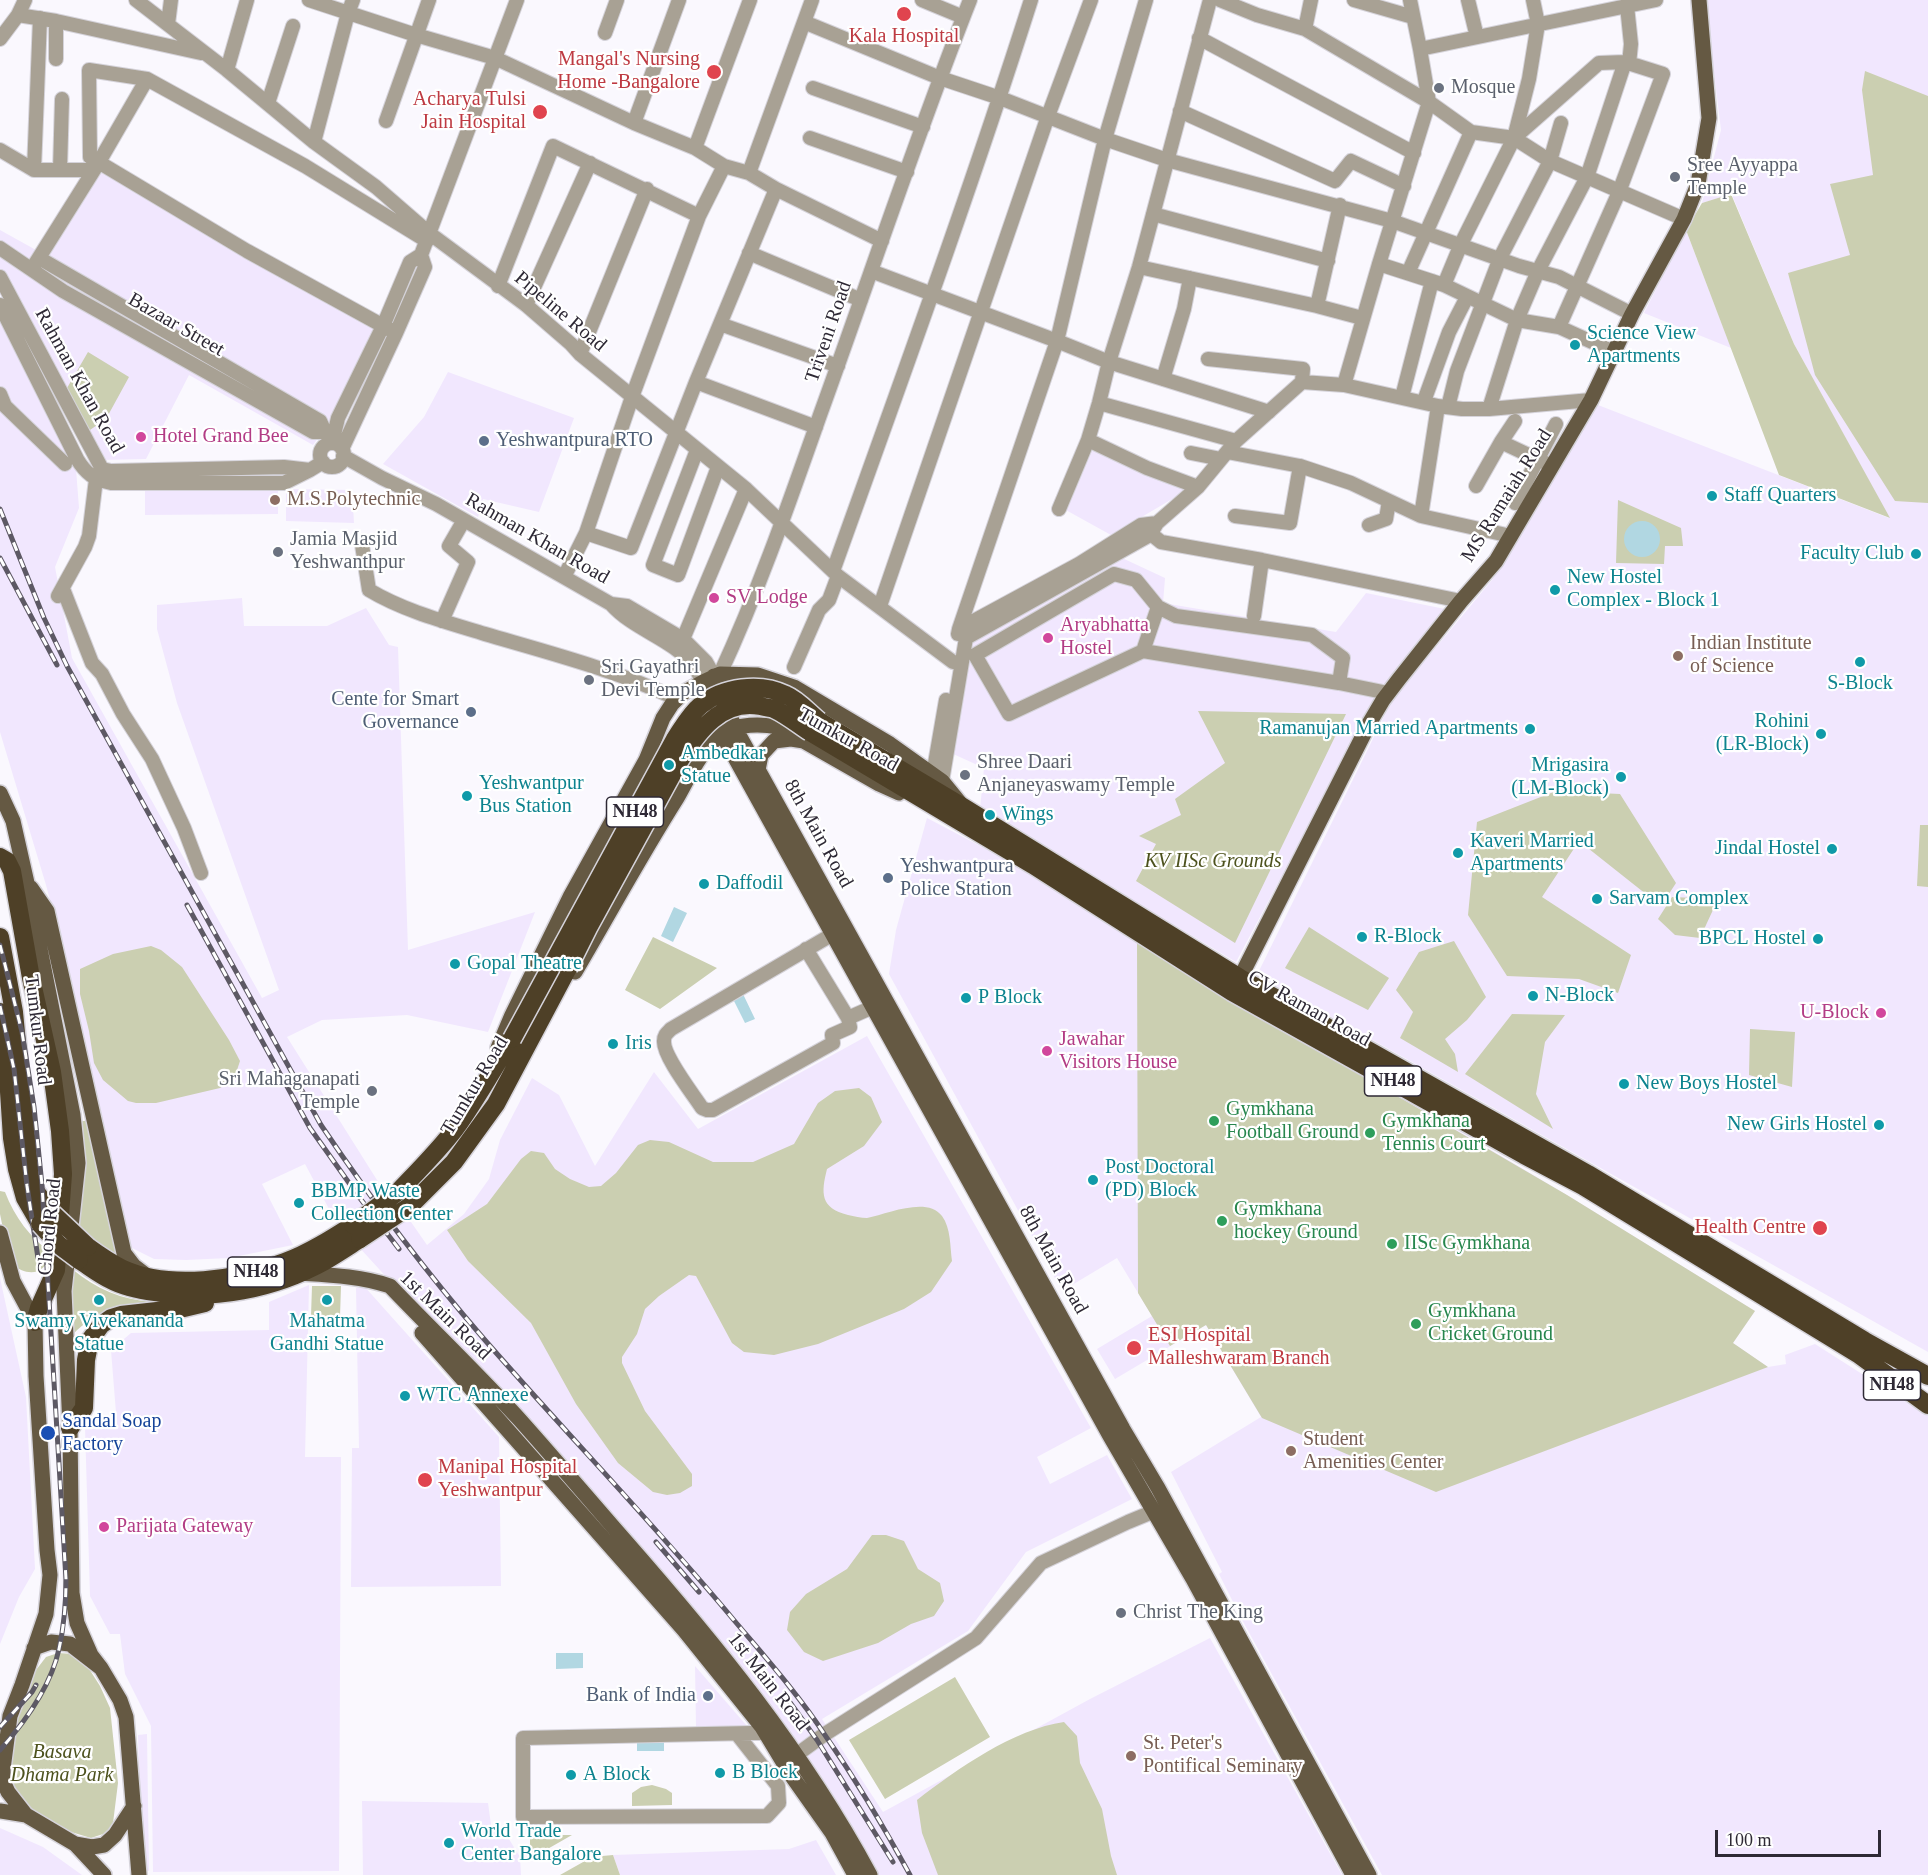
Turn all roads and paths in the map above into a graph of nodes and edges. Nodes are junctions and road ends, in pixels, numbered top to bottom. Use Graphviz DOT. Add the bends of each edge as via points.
graph roads {
  1 [pos="136,0"];
  2 [pos="171,0"];
  3 [pos="248,0"];
  4 [pos="309,0"];
  5 [pos="429,0"];
  6 [pos="518,0"];
  7 [pos="617,0"];
  8 [pos="679,0"];
  9 [pos="750,0"];
  10 [pos="812,0"];
  11 [pos="970,0"];
  12 [pos="1031,0"];
  13 [pos="1091,0"];
  14 [pos="1146,0"];
  15 [pos="1210,0"];
  16 [pos="1220,0"];
  17 [pos="1311,0"];
  18 [pos="1354,0"];
  19 [pos="1410,0"];
  20 [pos="1468,0"];
  21 [pos="1533,0"];
  22 [pos="1656,0"];
  23 [pos="1699,0"];
  24 [pos="21,1"];
  25 [pos="931,2"];
  26 [pos="351,6"];
  27 [pos="1594,6"];
  28 [pos="1627,6"];
  29 [pos="18,15"];
  30 [pos="963,17"];
  31 [pos="1413,17"];
  32 [pos="40,18"];
  33 [pos="56,21"];
  34 [pos="804,22"];
  35 [pos="168,24"];
  36 [pos="1538,24"];
  37 [pos="293,26"];
  38 [pos="1305,29"];
  39 [pos="605,33"];
  40 [pos="416,35"];
  41 [pos="1477,37"];
  42 [pos="0,38"];
  43 [pos="1199,38"];
  44 [pos="1420,49"];
  45 [pos="204,53"];
  46 [pos="495,58"];
  47 [pos="57,59"];
  48 [pos="1627,63"];
  49 [pos="227,70"];
  50 [pos="940,78"];
  51 [pos="147,79"];
  52 [pos="813,88"];
  53 [pos="1000,98"];
  54 [pos="62,99"];
  55 [pos="1429,102"];
  56 [pos="268,103"];
  57 [pos="1180,111"];
  58 [pos="1048,116"];
  59 [pos="386,121"];
  60 [pos="634,123"];
  61 [pos="1562,123"];
  62 [pos="923,127"];
  63 [pos="1471,132"];
  64 [pos="810,138"];
  65 [pos="1514,138"];
  66 [pos="1105,139"];
  67 [pos="314,142"];
  68 [pos="695,148"];
  69 [pos="0,150"];
  70 [pos="1414,153"];
  71 [pos="1167,160"];
  72 [pos="1550,161"];
  73 [pos="590,163"];
  74 [pos="96,166"];
  75 [pos="724,166"];
  76 [pos="34,170"];
  77 [pos="60,170"];
  78 [pos="749,172"];
  79 [pos="907,172"];
  80 [pos="1587,177"];
  81 [pos="1404,186"];
  82 [pos="647,189"];
  83 [pos="776,189"];
  84 [pos="1619,192"];
  85 [pos="1340,205"];
  86 [pos="1153,214"];
  87 [pos="699,216"];
  88 [pos="1684,219"];
  89 [pos="1392,221"];
  90 [pos="1427,232"];
  91 [pos="428,237"];
  92 [pos="0,240"];
  93 [pos="882,241"];
  94 [pos="1461,244"];
  95 [pos="0,248"];
  96 [pos="749,253"];
  97 [pos="421,255"];
  98 [pos="1500,258"];
  99 [pos="1328,261"];
  100 [pos="37,262"];
  101 [pos="1378,264"];
  102 [pos="1139,267"];
  103 [pos="871,271"];
  104 [pos="1538,271"];
  105 [pos="1408,273"];
  106 [pos="0,277"];
  107 [pos="1190,278"];
  108 [pos="1438,283"];
  109 [pos="498,286"];
  110 [pos="1576,286"];
  111 [pos="0,289"];
  112 [pos="932,293"];
  113 [pos="1467,297"];
  114 [pos="861,300"];
  115 [pos="1483,304"];
  116 [pos="0,305"];
  117 [pos="526,305"];
  118 [pos="1317,306"];
  119 [pos="981,313"];
  120 [pos="1632,314"];
  121 [pos="1362,318"];
  122 [pos="1516,320"];
  123 [pos="720,324"];
  124 [pos="383,326"];
  125 [pos="1559,327"];
  126 [pos="396,333"];
  127 [pos="1057,340"];
  128 [pos="1614,352"];
  129 [pos="580,354"];
  130 [pos="1208,359"];
  131 [pos="1109,362"];
  132 [pos="838,366"];
  133 [pos="1163,379"];
  134 [pos="696,382"];
  135 [pos="1302,382"];
  136 [pos="1344,385"];
  137 [pos="0,394"];
  138 [pos="632,397"];
  139 [pos="1402,397"];
  140 [pos="1591,400"];
  141 [pos="1424,401"];
  142 [pos="1099,403"];
  143 [pos="1443,406"];
  144 [pos="1489,409"];
  145 [pos="1269,412"];
  146 [pos="1515,421"];
  147 [pos="1556,424"];
  148 [pos="816,427"];
  149 [pos="676,434"];
  150 [pos="1088,440"];
  151 [pos="1500,442"];
  152 [pos="334,445"];
  153 [pos="697,450"];
  154 [pos="1228,450"];
  155 [pos="1191,453"];
  156 [pos="323,462"];
  157 [pos="1545,463"];
  158 [pos="66,464"];
  159 [pos="1299,466"];
  160 [pos="718,467"];
  161 [pos="310,470"];
  162 [pos="95,475"];
  163 [pos="1476,486"];
  164 [pos="1198,487"];
  165 [pos="746,489"];
  166 [pos="1389,501"];
  167 [pos="1515,503"];
  168 [pos="1059,509"];
  169 [pos="1235,516"];
  170 [pos="1421,516"];
  171 [pos="464,520"];
  172 [pos="782,524"];
  173 [pos="1369,525"];
  174 [pos="1150,528"];
  175 [pos="586,533"];
  176 [pos="1511,536"];
  177 [pos="362,545"];
  178 [pos="1262,560"];
  179 [pos="836,573"];
  180 [pos="564,577"];
  181 [pos="1461,601"];
  182 [pos="611,604"];
  183 [pos="879,606"];
  184 [pos="1158,607"];
  185 [pos="1254,616"];
  186 [pos="442,621"];
  187 [pos="962,634"];
  188 [pos="683,639"];
  189 [pos="1143,651"];
  190 [pos="706,662"];
  191 [pos="953,662"];
  192 [pos="794,667"];
  193 [pos="712,677"];
  194 [pos="1339,683"];
  195 [pos="1388,693"];
  196 [pos="807,696"];
  197 [pos="677,699"];
  198 [pos="728,731"];
  199 [pos="789,731"];
  200 [pos="811,731"];
  201 [pos="758,770"];
  202 [pos="938,778"];
  203 [pos="0,793"];
  204 [pos="963,807"];
  205 [pos="0,857"];
  206 [pos="201,873"];
  207 [pos="27,883"];
  208 [pos="822,899"];
  209 [pos="833,934"];
  210 [pos="0,937"];
  211 [pos="806,949"];
  212 [pos="1240,978"];
  213 [pos="558,985"];
  214 [pos="873,1007"];
  215 [pos="0,1012"];
  216 [pos="849,1018"];
  217 [pos="500,1059"];
  218 [pos="405,1198"];
  219 [pos="47,1219"];
  220 [pos="357,1232"];
  221 [pos="0,1233"];
  222 [pos="84,1254"];
  223 [pos="297,1273"];
  224 [pos="148,1277"];
  225 [pos="373,1281"];
  226 [pos="229,1294"];
  227 [pos="35,1322"];
  228 [pos="1861,1348"];
  229 [pos="1928,1376"];
  230 [pos="1928,1387"];
  231 [pos="1928,1405"];
  232 [pos="1928,1414"];
  233 [pos="70,1428"];
  234 [pos="1116,1433"];
  235 [pos="1161,1509"];
  236 [pos="34,1648"];
  237 [pos="101,1668"];
  238 [pos="10,1716"];
  239 [pos="0,1728"];
  240 [pos="766,1733"];
  241 [pos="737,1734"];
  242 [pos="791,1764"];
  243 [pos="778,1786"];
  244 [pos="134,1806"];
  245 [pos="0,1811"];
  246 [pos="26,1815"];
  247 [pos="75,1844"];
  248 [pos="104,1875"];
  249 [pos="139,1875"];
  250 [pos="855,1875"];
  251 [pos="870,1875"];
  252 [pos="1353,1875"];
  253 [pos="1369,1875"];
  1 -- 35 [label="street, Pipeline Road"];
  2 -- 35 [label="street"];
  3 -- 49 [label="street"];
  4 -- 26 [label="street"];
  5 -- 40 [label="street"];
  6 -- 46 [label="street"];
  7 -- 39 [label="street"];
  8 -- 60 [label="street"];
  9 -- 68 [label="street"];
  10 -- 34 [label="street"];
  11 -- 30 [label="street, Triveni Road"];
  12 -- 53 [label="street"];
  13 -- 58 [label="street"];
  14 -- 66 [label="street"];
  15 -- 43 [label="street"];
  16 -- 38 [label="street"];
  17 -- 38 [label="street"];
  18 -- 31 [label="street"];
  19 -- 31 [label="street"];
  20 -- 41 [label="street"];
  21 -- 36 [label="street"];
  22 -- 28 [label="street"];
  23 -- 88 [label="main road, MS Ramaiah Road" via="1709,118 1698,184"];
  24 -- 29 [label="street"];
  25 -- 30 [label="street"];
  26 -- 40 [label="street"];
  26 -- 67 [label="street"];
  27 -- 28 [label="street"];
  27 -- 36 [label="street"];
  28 -- 48 [label="street" via="1631,44"];
  29 -- 32 [label="street"];
  29 -- 42 [label="street"];
  30 -- 50 [label="street, Triveni Road"];
  31 -- 44 [label="street"];
  32 -- 33 [label="street"];
  32 -- 76 [label="street"];
  33 -- 45 [label="street"];
  33 -- 47 [label="street"];
  34 -- 50 [label="street"];
  34 -- 78 [label="street"];
  35 -- 45 [label="street, Pipeline Road"];
  36 -- 41 [label="street"];
  36 -- 65 [label="street"];
  37 -- 56 [label="street"];
  38 -- 55 [label="street"];
  40 -- 46 [label="street"];
  40 -- 59 [label="street"];
  41 -- 44 [label="street"];
  43 -- 57 [label="street"];
  43 -- 70 [label="street"];
  44 -- 55 [label="street"];
  45 -- 49 [label="street, Pipeline Road"];
  46 -- 60 [label="street"];
  46 -- 91 [label="street"];
  48 -- 65 [label="street" via="1599,63"];
  48 -- 80 [label="street"];
  48 -- 84 [label="street" via="1662,74"];
  49 -- 56 [label="street, Pipeline Road"];
  50 -- 53 [label="street"];
  50 -- 62 [label="street, Triveni Road"];
  51 -- 74 [label="street"];
  51 -- 74 [label="street" via="89,70 90,157"];
  51 -- 91 [label="street"];
  52 -- 62 [label="street"];
  53 -- 58 [label="street"];
  53 -- 112 [label="street"];
  54 -- 77 [label="street"];
  55 -- 63 [label="street"];
  55 -- 70 [label="street"];
  56 -- 67 [label="street, Pipeline Road"];
  57 -- 71 [label="street"];
  57 -- 81 [label="street" via="1335,181 1351,161"];
  58 -- 66 [label="street"];
  58 -- 119 [label="street"];
  60 -- 68 [label="street"];
  61 -- 72 [label="street"];
  62 -- 79 [label="street, Triveni Road"];
  63 -- 65 [label="street"];
  63 -- 90 [label="street"];
  64 -- 79 [label="street"];
  65 -- 72 [label="street"];
  65 -- 94 [label="street"];
  66 -- 71 [label="street"];
  66 -- 127 [label="street"];
  67 -- 91 [label="street, Pipeline Road" via="376,187"];
  68 -- 75 [label="street"];
  69 -- 76 [label="street"];
  70 -- 81 [label="street"];
  71 -- 85 [label="street"];
  71 -- 86 [label="street"];
  72 -- 80 [label="street"];
  72 -- 98 [label="street"];
  73 -- 82 [label="street"];
  73 -- 109 [label="street" via="553,146"];
  73 -- 117 [label="street"];
  74 -- 77 [label="street"];
  74 -- 100 [label="street"];
  74 -- 124 [label="street"];
  75 -- 78 [label="street"];
  75 -- 87 [label="street"];
  76 -- 77 [label="street"];
  78 -- 83 [label="street"];
  79 -- 93 [label="street, Triveni Road"];
  80 -- 84 [label="street"];
  80 -- 104 [label="street"];
  81 -- 89 [label="street"];
  82 -- 87 [label="street"];
  82 -- 129 [label="street"];
  83 -- 93 [label="street"];
  83 -- 96 [label="street"];
  84 -- 88 [label="street"];
  84 -- 110 [label="street"];
  85 -- 89 [label="street"];
  85 -- 99 [label="street"];
  86 -- 99 [label="street"];
  86 -- 102 [label="street"];
  87 -- 138 [label="street"];
  88 -- 120 [label="main road, MS Ramaiah Road"];
  89 -- 90 [label="street"];
  89 -- 101 [label="street"];
  90 -- 94 [label="street"];
  90 -- 105 [label="street"];
  91 -- 97 [label="street"];
  91 -- 109 [label="street, Pipeline Road"];
  92 -- 100 [label="street"];
  93 -- 103 [label="street, Triveni Road"];
  94 -- 98 [label="street"];
  94 -- 108 [label="street"];
  95 -- 152 [label="street" via="63,291"];
  96 -- 114 [label="street"];
  96 -- 123 [label="street"];
  97 -- 124 [label="street" via="410,262"];
  97 -- 126 [label="street" via="425,267"];
  98 -- 104 [label="street"];
  98 -- 115 [label="street"];
  99 -- 118 [label="street"];
  100 -- 152 [label="street" via="320,421"];
  101 -- 105 [label="street"];
  101 -- 121 [label="street"];
  102 -- 107 [label="street"];
  102 -- 131 [label="street"];
  103 -- 112 [label="street"];
  103 -- 114 [label="street, Triveni Road"];
  104 -- 110 [label="street"];
  104 -- 122 [label="street"];
  105 -- 108 [label="street"];
  106 -- 161 [label="street, Rahman Khan Road" via="102,469"];
  107 -- 118 [label="street"];
  107 -- 133 [label="street"];
  108 -- 113 [label="street"];
  108 -- 139 [label="street"];
  109 -- 117 [label="street, Pipeline Road"];
  110 -- 120 [label="street"];
  110 -- 125 [label="street"];
  111 -- 162 [label="street, Rahman Khan Road"];
  112 -- 119 [label="street"];
  112 -- 179 [label="street"];
  113 -- 115 [label="street"];
  113 -- 141 [label="street" via="1449,332"];
  114 -- 132 [label="street, Triveni Road"];
  115 -- 122 [label="street"];
  115 -- 143 [label="street"];
  116 -- 162 [label="street" via="77,459 84,471"];
  117 -- 129 [label="street, Pipeline Road"];
  118 -- 121 [label="street"];
  119 -- 127 [label="street"];
  119 -- 183 [label="street"];
  120 -- 128 [label="main road, MS Ramaiah Road"];
  121 -- 136 [label="street"];
  122 -- 125 [label="street"];
  122 -- 144 [label="street"];
  123 -- 132 [label="street"];
  123 -- 134 [label="street"];
  124 -- 126 [label="street"];
  124 -- 152 [label="street" via="338,418"];
  125 -- 128 [label="street"];
  126 -- 152 [label="street"];
  127 -- 131 [label="street"];
  127 -- 187 [label="street"];
  128 -- 140 [label="main road, MS Ramaiah Road"];
  129 -- 138 [label="street, Pipeline Road"];
  130 -- 135 [label="street" via="1303,369"];
  131 -- 133 [label="street"];
  131 -- 142 [label="street"];
  132 -- 148 [label="street, Triveni Road"];
  133 -- 145 [label="street"];
  134 -- 148 [label="street"];
  134 -- 149 [label="street"];
  135 -- 136 [label="street"];
  135 -- 145 [label="street"];
  136 -- 139 [label="street"];
  137 -- 158 [label="street" via="4,406"];
  138 -- 149 [label="street, Pipeline Road"];
  138 -- 175 [label="street"];
  139 -- 141 [label="street"];
  140 -- 144 [label="street"];
  140 -- 157 [label="main road, MS Ramaiah Road"];
  141 -- 143 [label="street"];
  142 -- 150 [label="street"];
  142 -- 154 [label="street"];
  143 -- 144 [label="street"];
  143 -- 170 [label="street"];
  145 -- 154 [label="street"];
  146 -- 151 [label="street"];
  147 -- 157 [label="street"];
  148 -- 172 [label="street, Triveni Road"];
  149 -- 153 [label="street, Pipeline Road"];
  149 -- 175 [label="street" via="631,548"];
  150 -- 164 [label="street"];
  150 -- 168 [label="street"];
  151 -- 157 [label="street"];
  151 -- 163 [label="street"];
  152 -- 156 [label="street" via="321,451"];
  152 -- 156 [label="street" via="342,460 336,466"];
  152 -- 171 [label="street, Rahman Khan Road"];
  153 -- 160 [label="street, Pipeline Road"];
  153 -- 160 [label="street" via="653,565 678,575"];
  154 -- 155 [label="street"];
  154 -- 159 [label="street"];
  154 -- 164 [label="street"];
  156 -- 161 [label="street"];
  157 -- 167 [label="street"];
  157 -- 176 [label="main road, MS Ramaiah Road"];
  159 -- 166 [label="street" via="1352,483"];
  159 -- 169 [label="street" via="1290,523"];
  160 -- 165 [label="street, Pipeline Road"];
  161 -- 162 [label="street" via="284,483 111,483"];
  162 -- 206 [label="street" via="89,536 60,592 92,663 152,759"];
  164 -- 174 [label="street"];
  165 -- 172 [label="street, Pipeline Road"];
  165 -- 188 [label="street"];
  166 -- 170 [label="street"];
  166 -- 173 [label="street" via="1386,519"];
  170 -- 176 [label="street"];
  171 -- 180 [label="street, Rahman Khan Road"];
  171 -- 186 [label="street" via="449,546 468,562"];
  172 -- 179 [label="street, Pipeline Road"];
  172 -- 193 [label="street, Triveni Road" via="740,630"];
  174 -- 178 [label="street" via="1161,542"];
  174 -- 187 [label="street" via="1079,564"];
  175 -- 180 [label="street"];
  176 -- 181 [label="main road, MS Ramaiah Road" via="1496,561"];
  177 -- 186 [label="street" via="369,590"];
  178 -- 181 [label="street"];
  178 -- 185 [label="street"];
  179 -- 183 [label="street, Pipeline Road"];
  179 -- 192 [label="street" via="829,600 819,610"];
  180 -- 182 [label="street, Rahman Khan Road"];
  181 -- 195 [label="main road, MS Ramaiah Road"];
  182 -- 188 [label="street, Rahman Khan Road" via="627,606"];
  182 -- 193 [label="street"];
  183 -- 191 [label="street, Pipeline Road"];
  184 -- 189 [label="street"];
  184 -- 189 [label="street" via="1136,580 1114,574 975,655 1009,714"];
  184 -- 194 [label="street" via="1176,616 1312,635 1343,658"];
  186 -- 197 [label="street" via="602,668"];
  187 -- 191 [label="street"];
  187 -- 202 [label="street"];
  188 -- 190 [label="street, Rahman Khan Road"];
  189 -- 194 [label="street"];
  190 -- 193 [label="street, 8th Main Road"];
  191 -- 202 [label="street"];
  193 -- 196 [label="main road, Tumkur Road" via="762,675"];
  193 -- 197 [label="main road"];
  193 -- 198 [label="main road, 8th Main Road"];
  194 -- 195 [label="street"];
  195 -- 212 [label="main road, MS Ramaiah Road"];
  196 -- 199 [label="main road"];
  196 -- 202 [label="main road, Tumkur Road" via="890,744"];
  197 -- 217 [label="main road" via="663,718 646,759 570,897 512,1015 498,1048"];
  198 -- 199 [label="main road, Tumkur Road" via="765,724"];
  198 -- 201 [label="main road, 8th Main Road"];
  198 -- 208 [label="main road, 8th Main Road"];
  198 -- 213 [label="main road, Tumkur Road" via="704,753 570,979"];
  199 -- 200 [label="main road, Tumkur Road"];
  200 -- 201 [label="main road" via="774,741 761,755"];
  200 -- 204 [label="highway, NH48"];
  200 -- 213 [label="highway, NH48, bridge" via="773,709 754,705 737,706 706,724 680,759"];
  200 -- 217 [label="highway, NH48, bridge" via="788,695 773,690 735,689 717,694 701,705 675,739"];
  200 -- 228 [label="highway, CV Raman Road / NH48" via="1033,865 1232,992 1583,1186"];
  201 -- 208 [label="main road, 8th Main Road"];
  202 -- 204 [label="main road, Tumkur Road"];
  203 -- 207 [label="main road, Chord Road" via="13,821"];
  204 -- 212 [label="highway, CV Raman Road / NH48"];
  205 -- 227 [label="highway" via="12,871 60,1131 63,1174 56,1270"];
  207 -- 224 [label="main road" via="47,912 124,1253"];
  207 -- 233 [label="main road, Chord Road" via="73,1115 78,1163 64,1291"];
  208 -- 209 [label="main road, 8th Main Road"];
  208 -- 234 [label="main road, 8th Main Road"];
  209 -- 211 [label="street"];
  209 -- 214 [label="main road, 8th Main Road"];
  210 -- 219 [label="highway, Tumkur Road / NH48" via="14,1012 30,1177"];
  211 -- 216 [label="street"];
  211 -- 216 [label="street" via="671,1029 665,1034 664,1047 671,1061 702,1108 713,1110 833,1043 832,1035 850,1027"];
  212 -- 228 [label="highway, CV Raman Road / NH48" via="1588,1174"];
  213 -- 218 [label="highway, Tumkur Road / NH48" via="496,1104 454,1162"];
  214 -- 216 [label="street"];
  214 -- 234 [label="main road, 8th Main Road"];
  215 -- 219 [label="highway, Tumkur Road / NH48" via="17,1169 25,1198"];
  217 -- 218 [label="highway, Tumkur Road / NH48" via="469,1110"];
  218 -- 220 [label="highway, Tumkur Road / NH48, bridge"];
  219 -- 222 [label="highway, Tumkur Road / NH48, bridge"];
  220 -- 223 [label="highway, Tumkur Road / NH48" via="324,1261"];
  220 -- 224 [label="highway, Tumkur Road / NH48" via="257,1272 184,1280"];
  221 -- 227 [label="main road" via="13,1281"];
  222 -- 224 [label="highway, Tumkur Road / NH48"];
  222 -- 226 [label="highway, Tumkur Road / NH48" via="111,1281 138,1289 171,1295"];
  223 -- 225 [label="main road"];
  223 -- 226 [label="highway, Tumkur Road / NH48"];
  225 -- 240 [label="main road, 1st Main Road" via="638,1577"];
  225 -- 242 [label="main road, 1st Main Road" via="390,1286 519,1419 665,1586 752,1693"];
  226 -- 233 [label="highway" via="184,1308 121,1315 101,1326 90,1340 84,1408"];
  227 -- 236 [label="main road" via="50,1575 46,1614"];
  228 -- 229 [label="highway, NH48"];
  228 -- 230 [label="highway"];
  228 -- 231 [label="highway"];
  228 -- 232 [label="highway, NH48"];
  233 -- 237 [label="main road, Chord Road" via="72,1593 77,1623"];
  234 -- 235 [label="main road, 8th Main Road"];
  235 -- 242 [label="street" via="1041,1563 976,1638 825,1734"];
  235 -- 252 [label="main road, 8th Main Road"];
  235 -- 253 [label="main road, 8th Main Road"];
  236 -- 237 [label="main road" via="51,1642 70,1644"];
  236 -- 238 [label="main road"];
  237 -- 244 [label="main road" via="126,1717"];
  238 -- 239 [label="main road"];
  238 -- 246 [label="main road" via="3,1781"];
  240 -- 241 [label="street"];
  240 -- 242 [label="main road, 1st Main Road"];
  241 -- 243 [label="street"];
  241 -- 243 [label="street" via="523,1738 523,1816 767,1816 779,1803"];
  242 -- 243 [label="street"];
  242 -- 250 [label="main road, 1st Main Road"];
  242 -- 251 [label="main road, 1st Main Road" via="836,1816"];
  244 -- 247 [label="main road" via="104,1845"];
  244 -- 249 [label="main road"];
  245 -- 246 [label="main road"];
  246 -- 247 [label="main road"];
  247 -- 248 [label="main road"];
}
